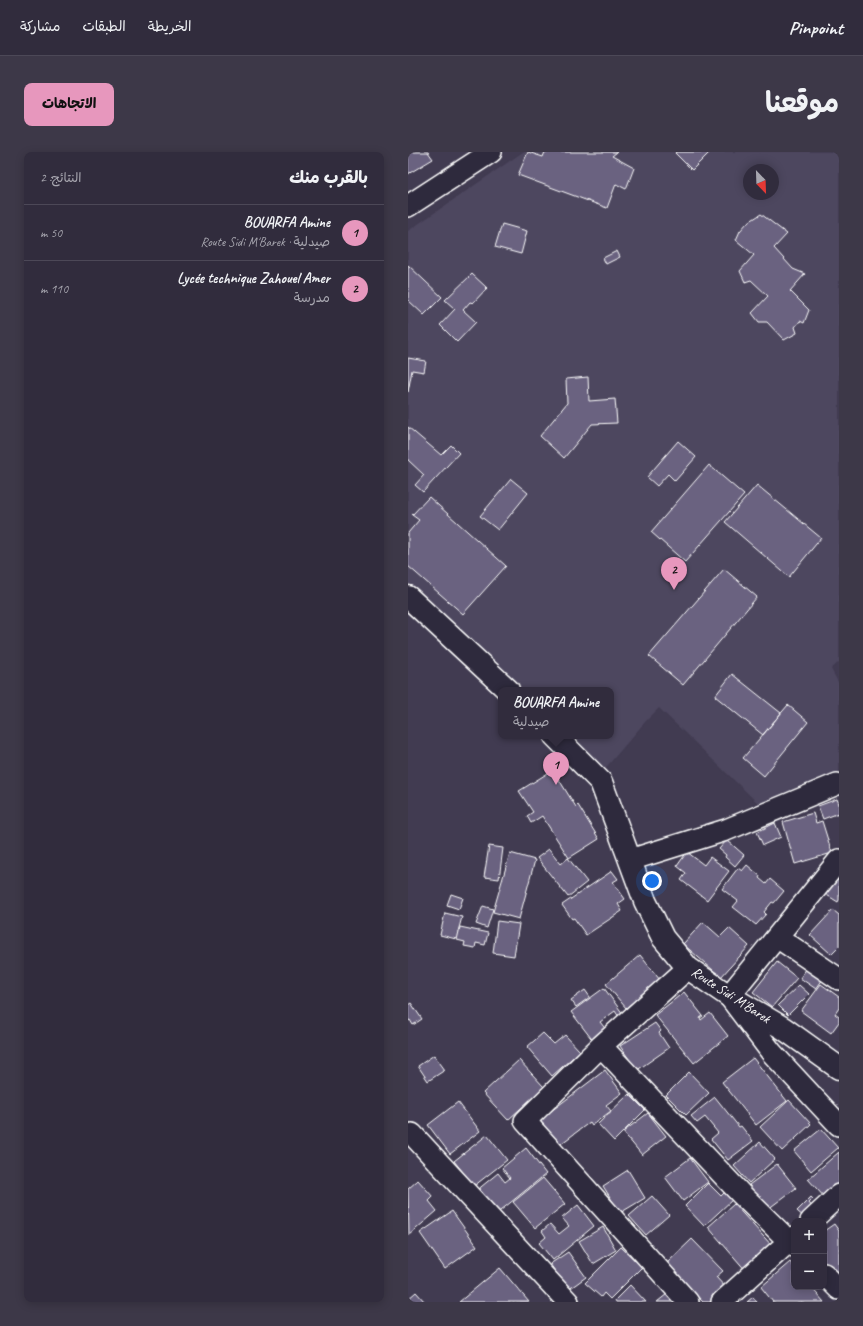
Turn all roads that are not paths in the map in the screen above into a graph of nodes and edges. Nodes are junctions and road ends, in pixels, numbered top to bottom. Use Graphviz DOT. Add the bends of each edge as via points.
graph roads {
  1 [pos="492,152"];
  2 [pos="408,206"];
  3 [pos="408,597"];
  4 [pos="505,687"];
  5 [pos="558,739"];
  6 [pos="837,784"];
  7 [pos="630,860"];
  8 [pos="839,860"];
  9 [pos="777,937"];
  10 [pos="688,968"];
  11 [pos="839,979"];
  12 [pos="729,996"];
  13 [pos="601,1046"];
  14 [pos="839,1068"];
  15 [pos="839,1125"];
  16 [pos="412,1134"];
  17 [pos="839,1195"];
  18 [pos="814,1218"];
  19 [pos="791,1240"];
  20 [pos="791,1244"];
  21 [pos="827,1277"];
  22 [pos="839,1289"];
  23 [pos="568,1302"];
  24 [pos="688,1302"];
  25 [pos="722,1302"];
  1 -- 2 [label="street"];
  3 -- 4 [label="main road"];
  5 -- 7 [label="main road, Route Sidi M'Barek" via="601,782"];
  6 -- 7 [label="street" via="726,830"];
  7 -- 10 [label="main road, Route Sidi M'Barek" via="645,901 663,938"];
  8 -- 9 [label="street"];
  9 -- 11 [label="street"];
  9 -- 12 [label="street"];
  10 -- 12 [label="main road, Route Sidi M'Barek"];
  10 -- 13 [label="street"];
  12 -- 14 [label="main road, Route Sidi M'Barek" via="783,1028"];
  12 -- 15 [label="street" via="772,1053"];
  13 -- 19 [label="street" via="741,1194"];
  13 -- 24 [label="street" via="525,1121"];
  16 -- 23 [label="street"];
  17 -- 18 [label="street"];
  20 -- 25 [label="street"];
  21 -- 22 [label="street"];
}
